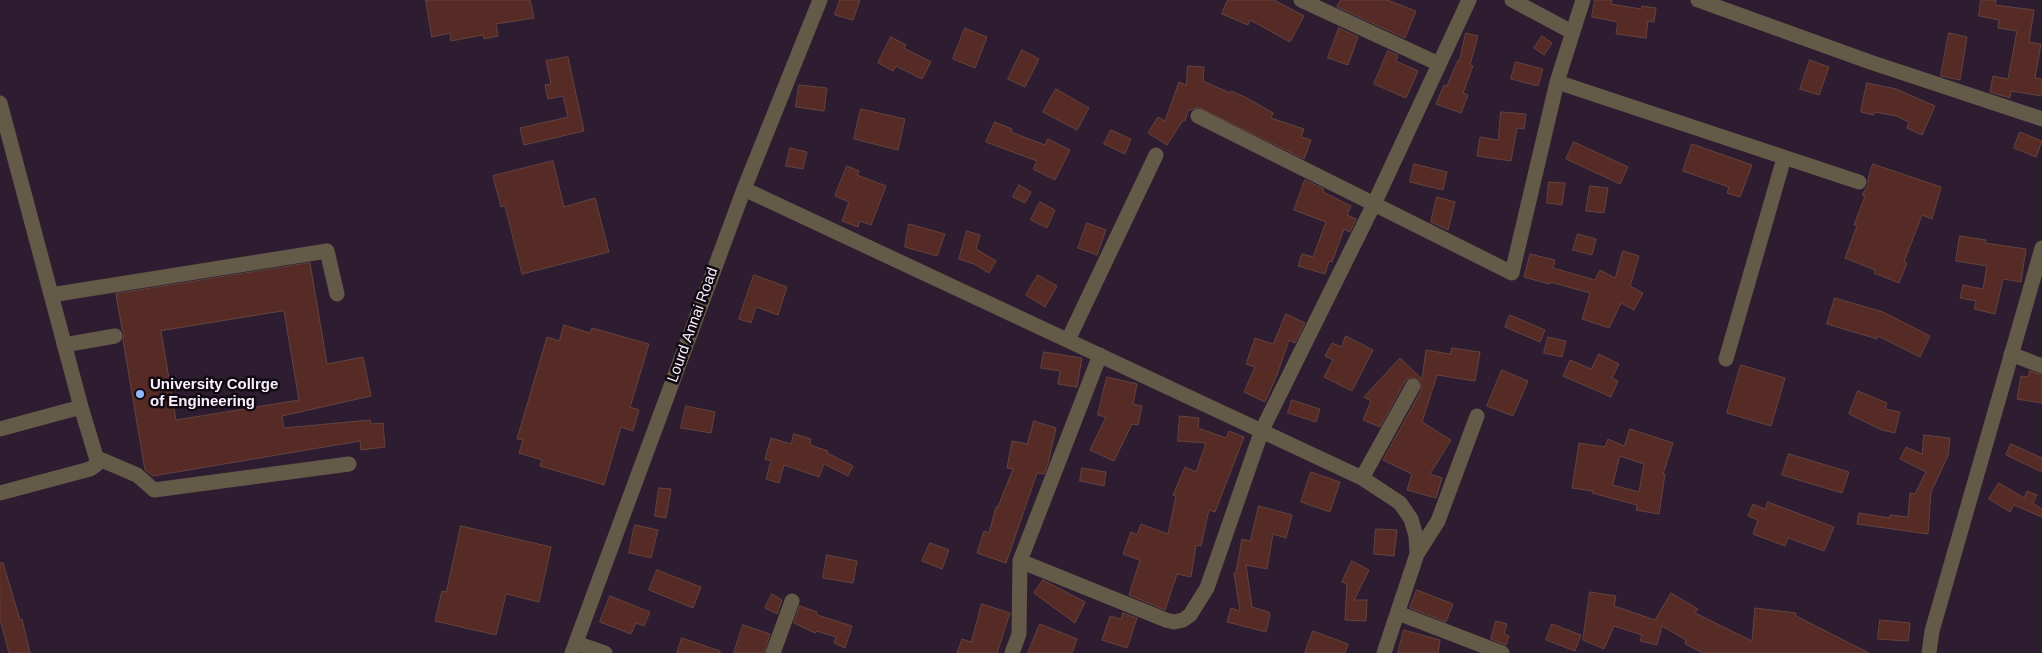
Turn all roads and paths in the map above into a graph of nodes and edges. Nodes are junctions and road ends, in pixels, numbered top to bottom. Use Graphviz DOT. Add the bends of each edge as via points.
graph roads {
  1 [pos="820,0"];
  2 [pos="1301,0"];
  3 [pos="1469,0"];
  4 [pos="1512,0"];
  5 [pos="1583,0"];
  6 [pos="1698,0"];
  7 [pos="1572,32"];
  8 [pos="1439,64"];
  9 [pos="1557,82"];
  10 [pos="0,103"];
  11 [pos="1198,116"];
  12 [pos="2042,120"];
  13 [pos="1156,155"];
  14 [pos="1784,158"];
  15 [pos="1860,182"];
  16 [pos="744,189"];
  17 [pos="1374,204"];
  18 [pos="2042,248"];
  19 [pos="336,294"];
  20 [pos="51,295"];
  21 [pos="115,336"];
  22 [pos="1068,340"];
  23 [pos="64,345"];
  24 [pos="2011,354"];
  25 [pos="1100,355"];
  26 [pos="1726,359"];
  27 [pos="2042,366"];
  28 [pos="1413,386"];
  29 [pos="81,406"];
  30 [pos="1477,416"];
  31 [pos="0,428"];
  32 [pos="1262,430"];
  33 [pos="97,458"];
  34 [pos="349,464"];
  35 [pos="1362,478"];
  36 [pos="0,493"];
  37 [pos="1417,554"];
  38 [pos="1020,562"];
  39 [pos="792,601"];
  40 [pos="1398,613"];
  41 [pos="574,648"];
  42 [pos="605,653"];
  43 [pos="773,653"];
  44 [pos="1012,653"];
  45 [pos="1384,653"];
  46 [pos="1502,653"];
  47 [pos="1930,653"];
  1 -- 16 [label="street, Lourd Annai Road"];
  2 -- 8 [label="street"];
  3 -- 8 [label="street"];
  4 -- 7 [label="street"];
  5 -- 7 [label="street"];
  6 -- 12 [label="street"];
  7 -- 9 [label="street"];
  8 -- 17 [label="street"];
  9 -- 14 [label="street"];
  9 -- 17 [label="street" via="1512,273"];
  10 -- 20 [label="street"];
  11 -- 17 [label="street"];
  13 -- 22 [label="street"];
  14 -- 15 [label="street"];
  14 -- 26 [label="street"];
  16 -- 22 [label="street"];
  16 -- 41 [label="street, Lourd Annai Road"];
  17 -- 32 [label="street"];
  18 -- 24 [label="street"];
  19 -- 20 [label="street" via="327,251"];
  20 -- 23 [label="street"];
  21 -- 23 [label="street"];
  22 -- 25 [label="street"];
  23 -- 29 [label="street"];
  24 -- 27 [label="street"];
  24 -- 47 [label="street" via="1932,631"];
  25 -- 32 [label="street"];
  25 -- 38 [label="street"];
  28 -- 35 [label="street"];
  29 -- 31 [label="street"];
  29 -- 33 [label="street"];
  30 -- 37 [label="street" via="1438,522"];
  32 -- 35 [label="street"];
  32 -- 38 [label="street" via="1206,588 1196,607 1183,620 1166,620"];
  33 -- 34 [label="street" via="137,475 154,490"];
  33 -- 36 [label="street" via="96,465 90,469"];
  35 -- 37 [label="street" via="1400,503 1411,519"];
  37 -- 40 [label="street"];
  38 -- 44 [label="street" via="1019,634"];
  39 -- 43 [label="street"];
  40 -- 45 [label="street"];
  40 -- 46 [label="street"];
  41 -- 42 [label="street"];
}
